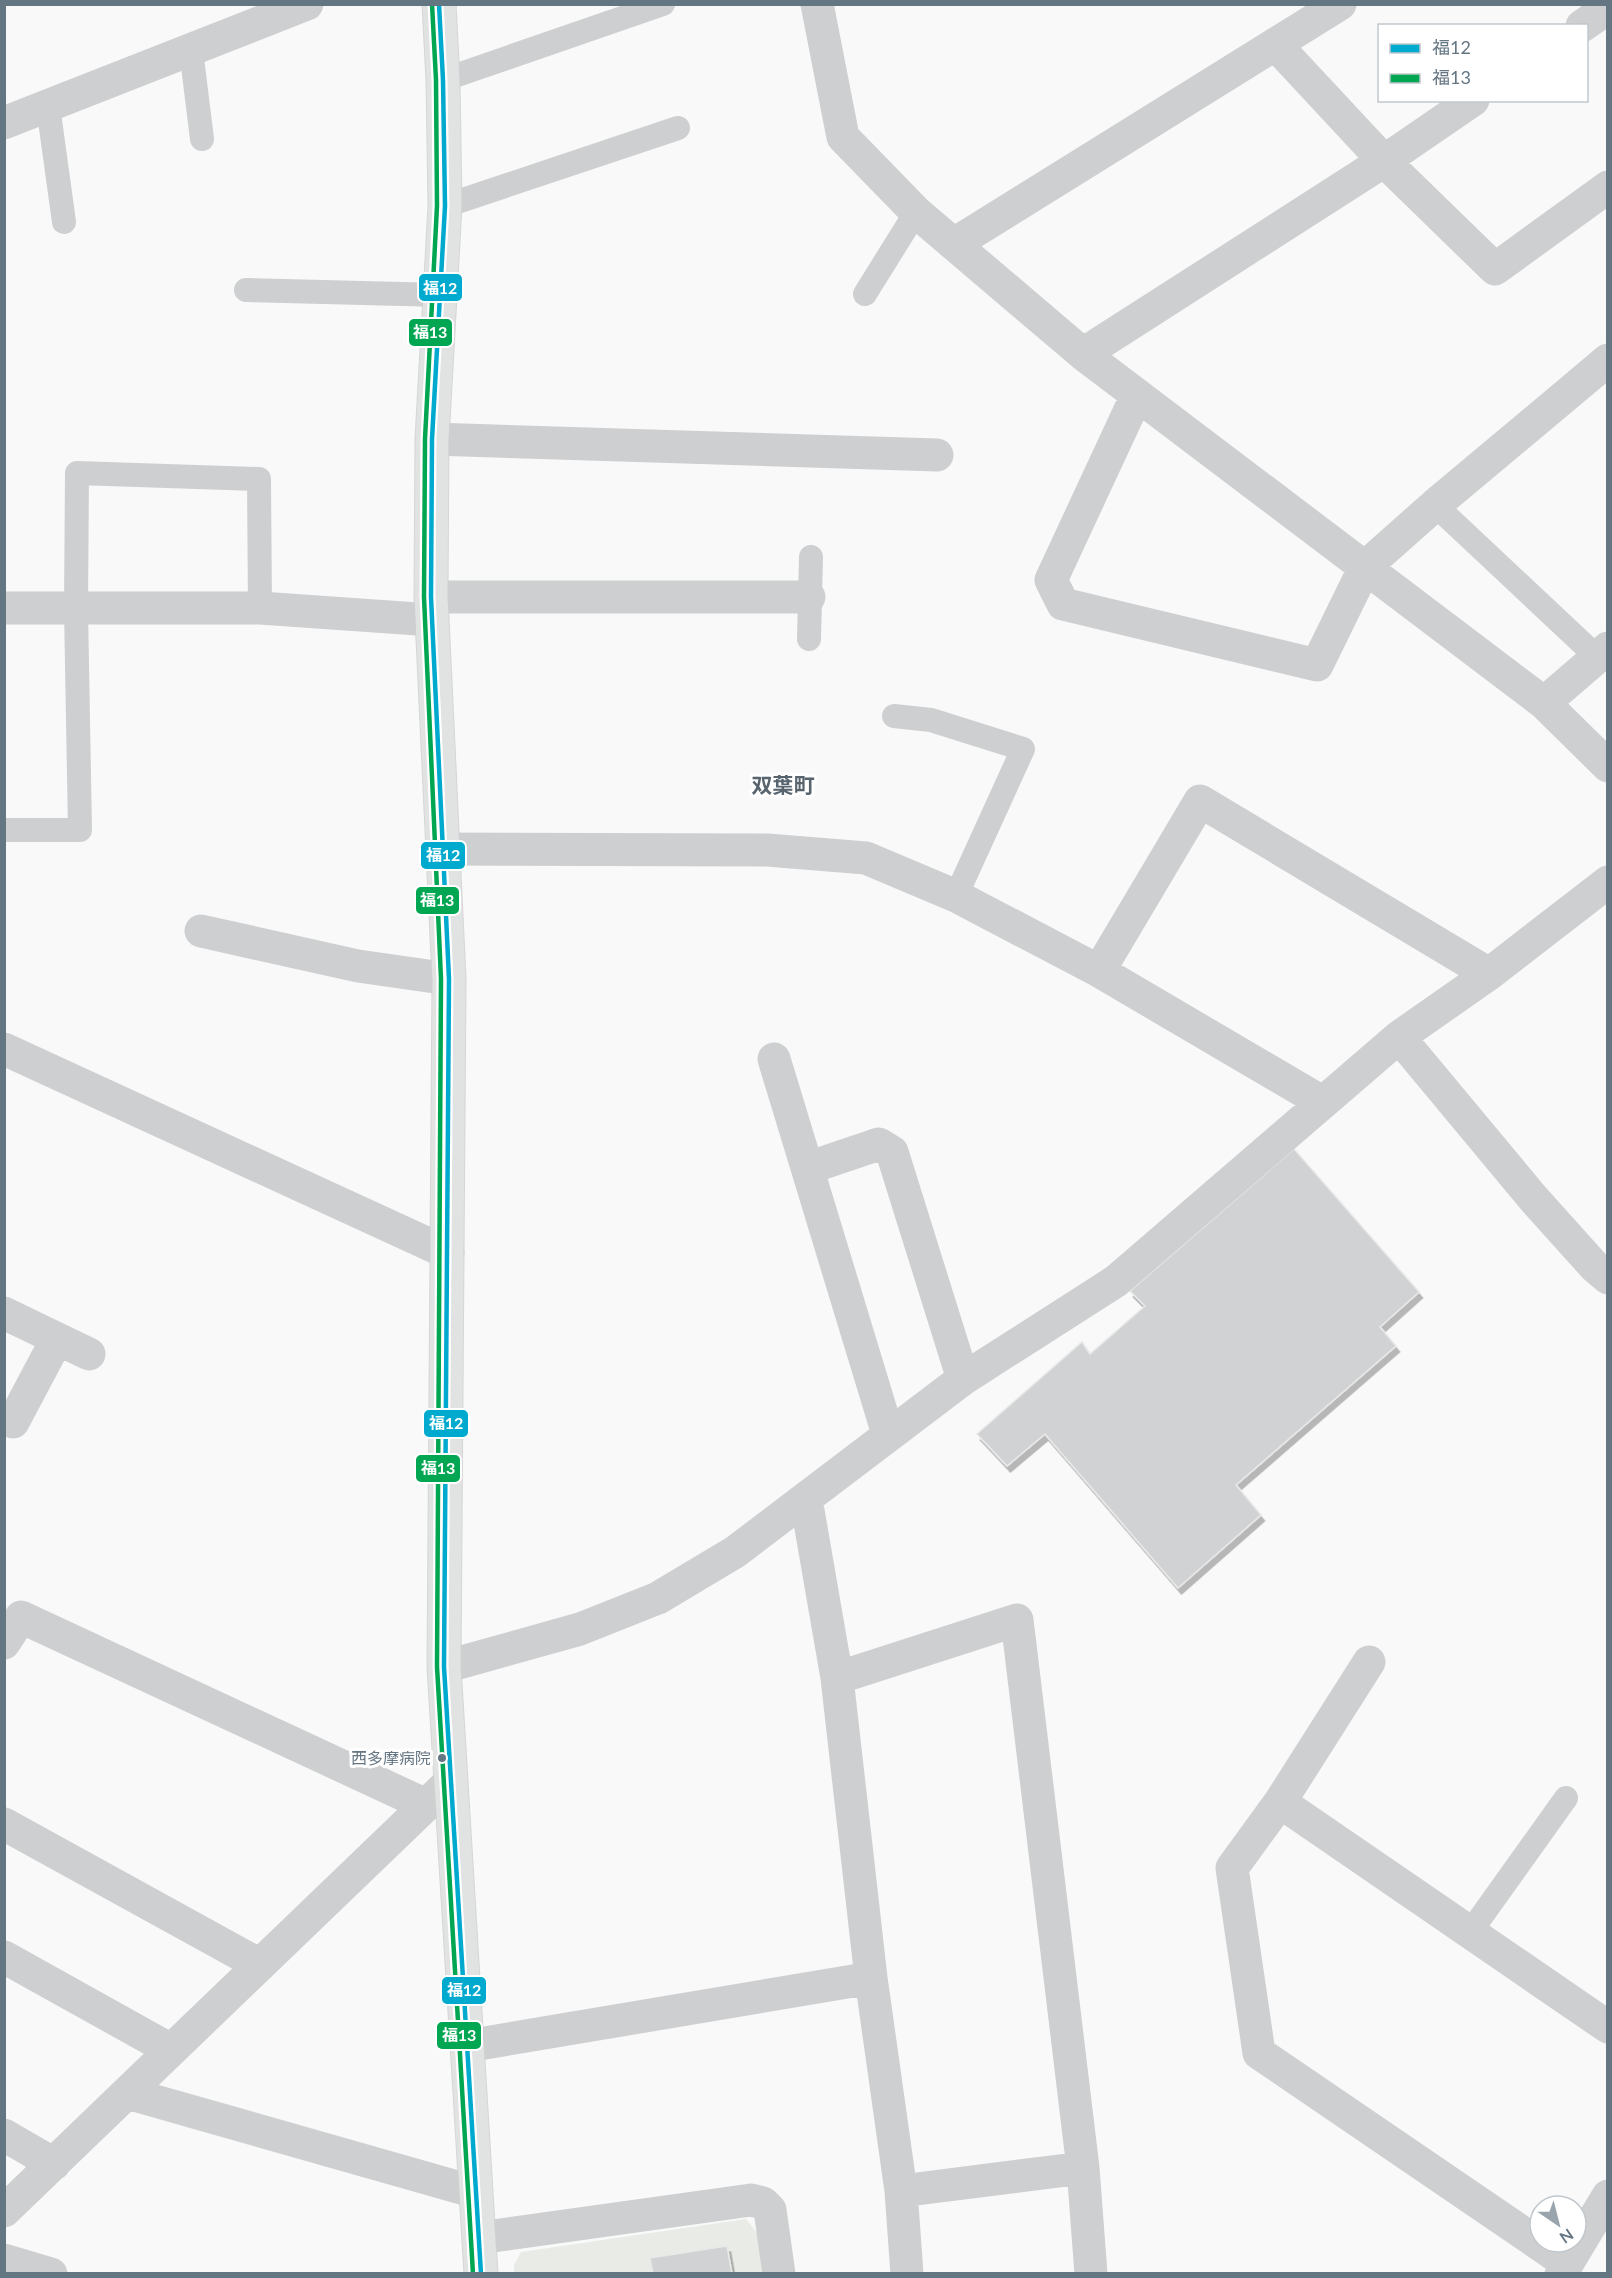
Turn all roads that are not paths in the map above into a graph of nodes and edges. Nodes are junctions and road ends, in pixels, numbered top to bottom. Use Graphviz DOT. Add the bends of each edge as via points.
graph roads {
  1 [pos="308,4"];
  2 [pos="439,4"];
  3 [pos="663,4"];
  4 [pos="817,4"];
  5 [pos="1340,4"];
  6 [pos="1608,8"];
  7 [pos="606,14"];
  8 [pos="1585,24"];
  9 [pos="1275,44"];
  10 [pos="191,50"];
  11 [pos="443,80"];
  12 [pos="1470,102"];
  13 [pos="48,106"];
  14 [pos="4,123"];
  15 [pos="678,128"];
  16 [pos="202,139"];
  17 [pos="1384,161"];
  18 [pos="1608,187"];
  19 [pos="445,206"];
  20 [pos="916,212"];
  21 [pos="64,222"];
  22 [pos="954,244"];
  23 [pos="246,291"];
  24 [pos="865,294"];
  25 [pos="441,295"];
  26 [pos="1083,354"];
  27 [pos="1608,360"];
  28 [pos="1137,395"];
  29 [pos="432,439"];
  30 [pos="937,455"];
  31 [pos="1435,505"];
  32 [pos="811,557"];
  33 [pos="1365,567"];
  34 [pos="809,597"];
  35 [pos="4,608"];
  36 [pos="261,608"];
  37 [pos="76,609"];
  38 [pos="431,609"];
  39 [pos="809,639"];
  40 [pos="1602,652"];
  41 [pos="1544,703"];
  42 [pos="894,716"];
  43 [pos="1608,766"];
  44 [pos="4,830"];
  45 [pos="442,849"];
  46 [pos="1608,882"];
  47 [pos="956,896"];
  48 [pos="201,931"];
  49 [pos="1099,971"];
  50 [pos="1489,974"];
  51 [pos="449,979"];
  52 [pos="1399,1037"];
  53 [pos="4,1048"];
  54 [pos="774,1059"];
  55 [pos="1322,1102"];
  56 [pos="808,1168"];
  57 [pos="448,1253"];
  58 [pos="1608,1278"];
  59 [pos="4,1314"];
  60 [pos="57,1339"];
  61 [pos="89,1354"];
  62 [pos="963,1379"];
  63 [pos="13,1422"];
  64 [pos="888,1434"];
  65 [pos="806,1499"];
  66 [pos="4,1643"];
  67 [pos="1369,1662"];
  68 [pos="444,1666"];
  69 [pos="837,1678"];
  70 [pos="452,1781"];
  71 [pos="1566,1798"];
  72 [pos="1280,1802"];
  73 [pos="426,1805"];
  74 [pos="4,1824"];
  75 [pos="1471,1931"];
  76 [pos="4,1957"];
  77 [pos="260,1965"];
  78 [pos="871,1978"];
  79 [pos="1608,2026"];
  80 [pos="467,2046"];
  81 [pos="171,2050"];
  82 [pos="127,2093"];
  83 [pos="4,2135"];
  84 [pos="54,2164"];
  85 [pos="1083,2168"];
  86 [pos="901,2191"];
  87 [pos="475,2192"];
  88 [pos="1608,2196"];
  89 [pos="4,2211"];
  90 [pos="479,2238"];
  91 [pos="4,2260"];
  92 [pos="1564,2268"];
  93 [pos="51,2274"];
  94 [pos="481,2274"];
  95 [pos="778,2274"];
  96 [pos="907,2274"];
  97 [pos="1091,2274"];
  1 -- 10 [label="street"];
  2 -- 11 [label="main road"];
  3 -- 7 [label="lane"];
  4 -- 20 [label="street" via="843,137"];
  5 -- 9 [label="street"];
  6 -- 8 [label="street"];
  7 -- 11 [label="lane"];
  9 -- 17 [label="street"];
  9 -- 22 [label="street"];
  10 -- 13 [label="street"];
  10 -- 16 [label="lane"];
  11 -- 19 [label="main road"];
  12 -- 17 [label="street"];
  13 -- 14 [label="street"];
  13 -- 21 [label="lane"];
  15 -- 19 [label="lane"];
  17 -- 18 [label="street" via="1495,269"];
  17 -- 26 [label="street"];
  19 -- 25 [label="main road"];
  20 -- 22 [label="street"];
  20 -- 24 [label="lane"];
  22 -- 26 [label="street"];
  23 -- 25 [label="lane"];
  25 -- 29 [label="main road"];
  26 -- 28 [label="street"];
  27 -- 31 [label="street"];
  28 -- 33 [label="street"];
  28 -- 33 [label="street" via="1051,580 1063,604 1317,665"];
  29 -- 30 [label="street"];
  29 -- 38 [label="main road"];
  31 -- 33 [label="street"];
  31 -- 40 [label="lane"];
  32 -- 34 [label="lane"];
  33 -- 41 [label="street"];
  34 -- 38 [label="street"];
  34 -- 39 [label="lane"];
  35 -- 37 [label="street"];
  36 -- 37 [label="street"];
  36 -- 37 [label="lane" via="259,479 76,473"];
  36 -- 38 [label="street"];
  37 -- 44 [label="lane" via="80,830"];
  38 -- 45 [label="main road"];
  40 -- 41 [label="street"];
  41 -- 43 [label="street"];
  42 -- 47 [label="lane" via="932,720 1023,749"];
  45 -- 47 [label="street" via="766,850 866,858"];
  45 -- 51 [label="main road"];
  46 -- 50 [label="street"];
  47 -- 49 [label="street"];
  48 -- 51 [label="street" via="358,966"];
  49 -- 50 [label="street" via="1200,801"];
  49 -- 55 [label="street"];
  50 -- 52 [label="street"];
  51 -- 57 [label="main road"];
  52 -- 55 [label="street"];
  52 -- 58 [label="street" via="1533,1198"];
  53 -- 57 [label="street"];
  54 -- 56 [label="street"];
  55 -- 62 [label="street" via="1116,1281"];
  56 -- 62 [label="street" via="879,1144 892,1152"];
  56 -- 64 [label="street"];
  57 -- 68 [label="main road"];
  59 -- 60 [label="street"];
  60 -- 61 [label="street"];
  60 -- 63 [label="street"];
  62 -- 64 [label="street"];
  64 -- 65 [label="street"];
  65 -- 68 [label="street" via="735,1552 658,1598 580,1629"];
  65 -- 69 [label="street"];
  66 -- 73 [label="street" via="21,1617"];
  67 -- 72 [label="street"];
  68 -- 70 [label="main road"];
  69 -- 78 [label="street"];
  69 -- 85 [label="street" via="1017,1620"];
  70 -- 73 [label="street"];
  70 -- 80 [label="main road"];
  71 -- 75 [label="lane"];
  72 -- 75 [label="street"];
  72 -- 92 [label="street" via="1232,1868 1259,2053"];
  73 -- 77 [label="street"];
  74 -- 77 [label="street"];
  75 -- 79 [label="street"];
  76 -- 81 [label="street"];
  77 -- 81 [label="street"];
  78 -- 80 [label="street"];
  78 -- 86 [label="street"];
  80 -- 87 [label="main road"];
  81 -- 82 [label="street"];
  82 -- 84 [label="street"];
  82 -- 87 [label="street"];
  83 -- 84 [label="street"];
  84 -- 89 [label="street"];
  85 -- 86 [label="street"];
  85 -- 97 [label="street"];
  86 -- 96 [label="street"];
  87 -- 90 [label="main road"];
  88 -- 92 [label="street"];
  90 -- 94 [label="main road"];
  90 -- 95 [label="street" via="751,2200 770,2210"];
  91 -- 93 [label="street"];
}
